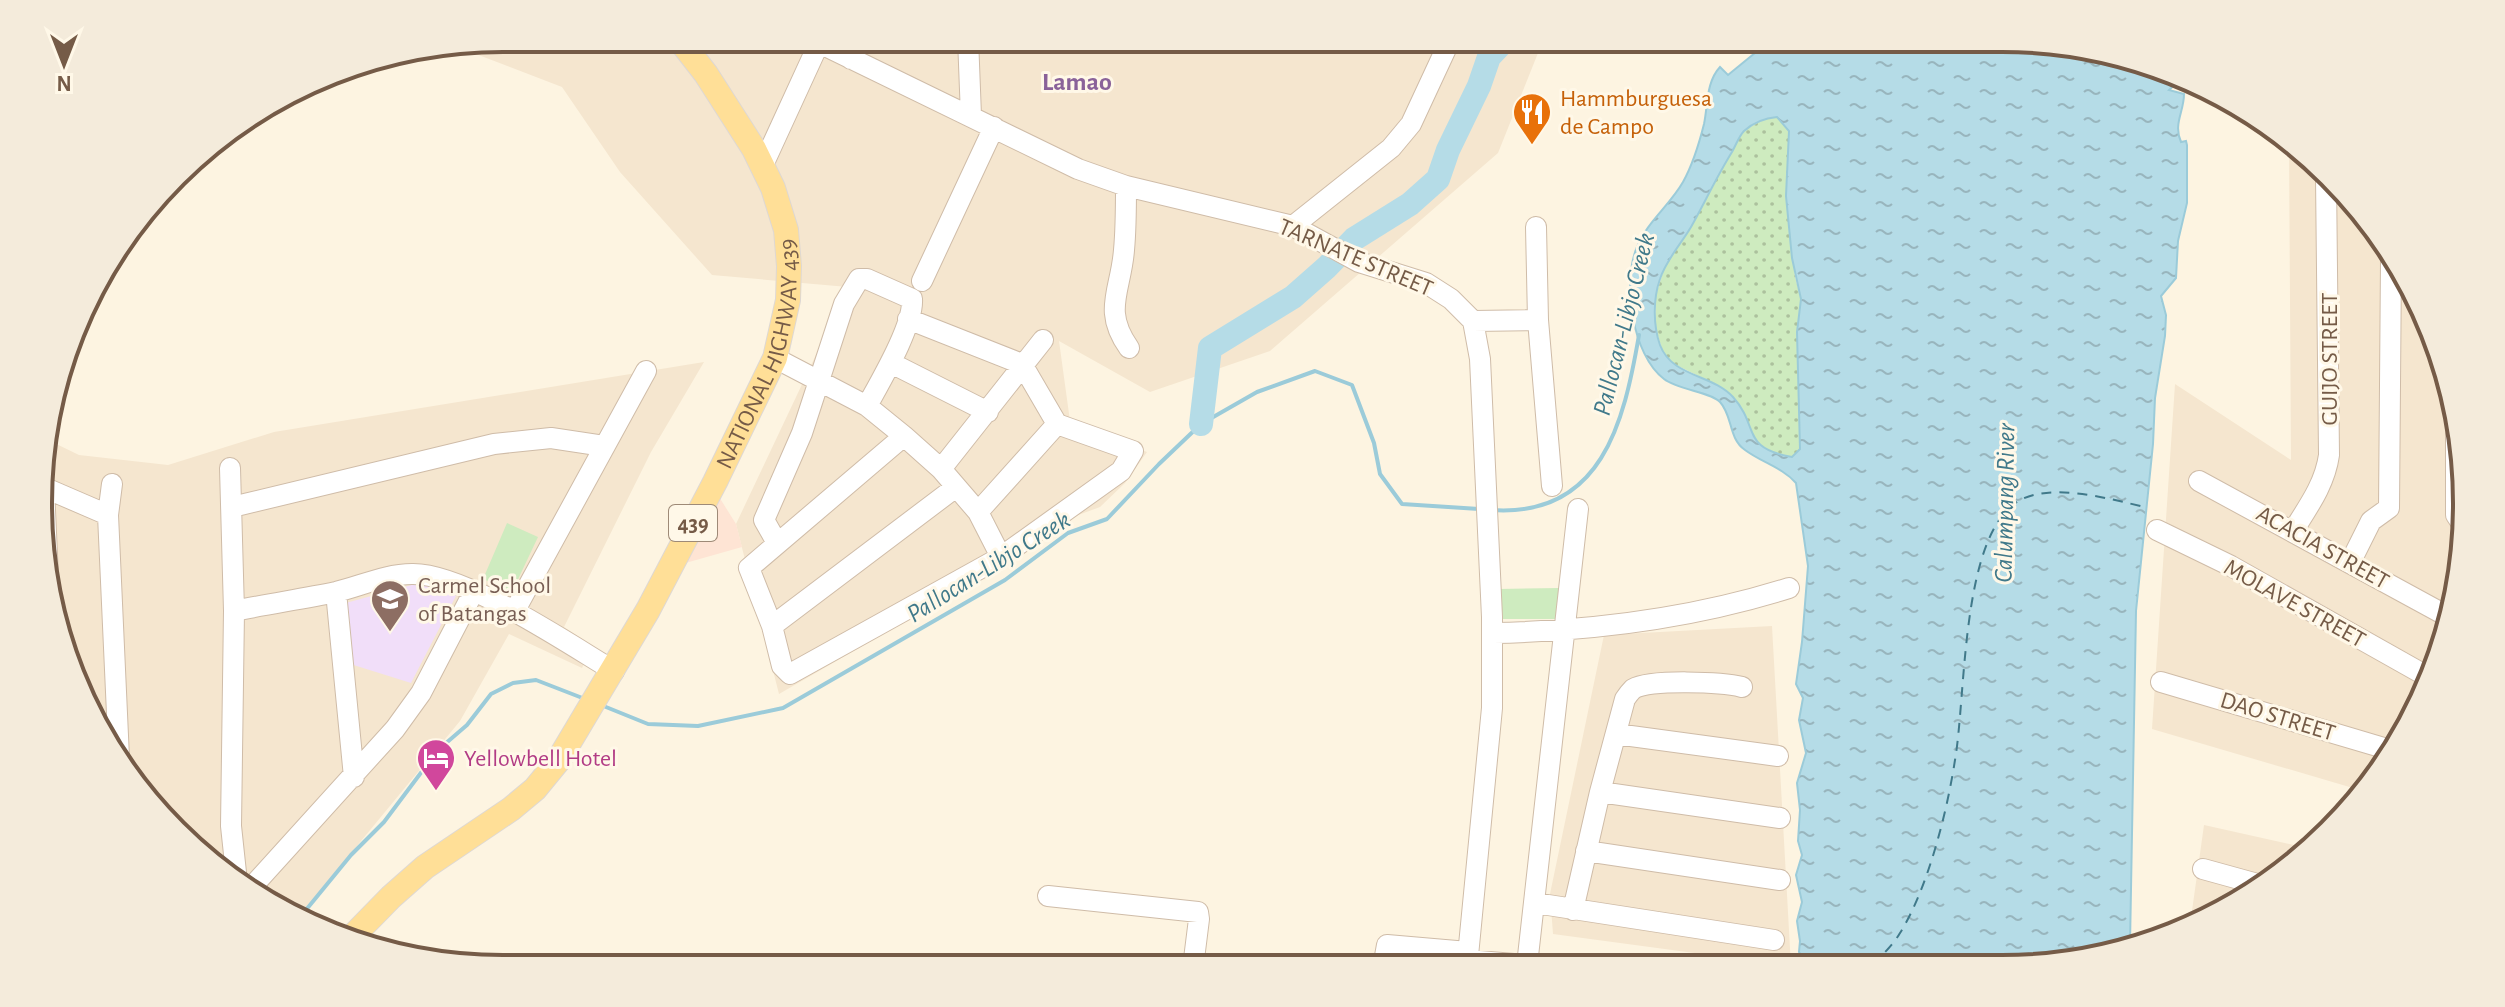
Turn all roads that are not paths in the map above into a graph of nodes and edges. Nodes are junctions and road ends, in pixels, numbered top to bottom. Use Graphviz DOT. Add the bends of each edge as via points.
graph roads {
  1 [pos="689,52"];
  2 [pos="809,52"];
  3 [pos="857,52"];
  4 [pos="969,52"];
  5 [pos="1444,52"];
  6 [pos="971,116"];
  7 [pos="994,127"];
  8 [pos="763,165"];
  9 [pos="1126,186"];
  10 [pos="2326,190"];
  11 [pos="1293,226"];
  12 [pos="1536,227"];
  13 [pos="2391,275"];
  14 [pos="922,281"];
  15 [pos="908,319"];
  16 [pos="1538,320"];
  17 [pos="1473,321"];
  18 [pos="1043,340"];
  19 [pos="1129,348"];
  20 [pos="775,358"];
  21 [pos="891,363"];
  22 [pos="1022,364"];
  23 [pos="646,371"];
  24 [pos="818,379"];
  25 [pos="867,406"];
  26 [pos="988,412"];
  27 [pos="1057,424"];
  28 [pos="904,436"];
  29 [pos="604,446"];
  30 [pos="230,468"];
  31 [pos="941,469"];
  32 [pos="2199,481"];
  33 [pos="112,484"];
  34 [pos="1552,486"];
  35 [pos="956,487"];
  36 [pos="52,492"];
  37 [pos="232,507"];
  38 [pos="1578,509"];
  39 [pos="978,512"];
  40 [pos="108,515"];
  41 [pos="2157,530"];
  42 [pos="2293,531"];
  43 [pos="777,543"];
  44 [pos="1001,557"];
  45 [pos="2350,563"];
  46 [pos="1789,588"];
  47 [pos="474,591"];
  48 [pos="336,592"];
  49 [pos="234,611"];
  50 [pos="514,612"];
  51 [pos="2440,612"];
  52 [pos="772,626"];
  53 [pos="1565,632"];
  54 [pos="1493,633"];
  55 [pos="2420,673"];
  56 [pos="610,677"];
  57 [pos="2161,682"];
  58 [pos="1742,687"];
  59 [pos="1616,734"];
  60 [pos="118,739"];
  61 [pos="2381,747"];
  62 [pos="1778,756"];
  63 [pos="354,777"];
  64 [pos="1600,792"];
  65 [pos="1780,818"];
  66 [pos="1586,851"];
  67 [pos="235,866"];
  68 [pos="2203,869"];
  69 [pos="1780,880"];
  70 [pos="2248,881"];
  71 [pos="257,882"];
  72 [pos="1048,896"];
  73 [pos="1535,903"];
  74 [pos="1573,910"];
  75 [pos="358,931"];
  76 [pos="1774,940"];
  77 [pos="1194,955"];
  78 [pos="1385,955"];
  79 [pos="1444,955"];
  80 [pos="1467,955"];
  81 [pos="1528,955"];
  1 -- 8 [label="main road, NATIONAL HIGHWAY 439 / 439"];
  2 -- 8 [label="street"];
  3 -- 6 [label="street, TARNATE STREET"];
  4 -- 6 [label="street"];
  5 -- 11 [label="street" via="1411,124 1391,148"];
  6 -- 7 [label="street, TARNATE STREET"];
  7 -- 9 [label="street, TARNATE STREET" via="1078,169"];
  7 -- 14 [label="street"];
  8 -- 20 [label="main road, NATIONAL HIGHWAY 439 / 439" via="786,230 789,266 788,300"];
  9 -- 11 [label="street, TARNATE STREET"];
  9 -- 19 [label="street" via="1124,252 1114,317"];
  10 -- 42 [label="street, GUIJO STREET" via="2329,455 2321,486"];
  11 -- 17 [label="street, TARNATE STREET" via="1359,262 1426,283"];
  12 -- 16 [label="street"];
  13 -- 45 [label="street" via="2389,508 2371,521"];
  15 -- 21 [label="street"];
  15 -- 22 [label="street"];
  15 -- 24 [label="street" via="912,299 859,279 844,304"];
  16 -- 17 [label="street"];
  16 -- 34 [label="street"];
  17 -- 54 [label="street" via="1479,339"];
  18 -- 22 [label="street"];
  20 -- 24 [label="street"];
  20 -- 56 [label="main road, NATIONAL HIGHWAY 439 / 439"];
  21 -- 25 [label="street"];
  21 -- 26 [label="street"];
  22 -- 26 [label="street"];
  22 -- 27 [label="street"];
  23 -- 29 [label="street"];
  24 -- 25 [label="street"];
  24 -- 43 [label="street" via="802,433 764,520"];
  25 -- 28 [label="street"];
  26 -- 31 [label="street"];
  27 -- 39 [label="street"];
  27 -- 44 [label="street" via="1133,451 1121,471"];
  28 -- 31 [label="street"];
  28 -- 43 [label="street"];
  29 -- 37 [label="street" via="551,438 494,444"];
  29 -- 50 [label="street"];
  30 -- 37 [label="street"];
  31 -- 35 [label="street"];
  32 -- 42 [label="street, ACACIA STREET"];
  33 -- 40 [label="street"];
  35 -- 39 [label="street"];
  35 -- 52 [label="street"];
  36 -- 40 [label="street"];
  37 -- 49 [label="street"];
  38 -- 53 [label="street"];
  39 -- 44 [label="street"];
  40 -- 60 [label="street"];
  41 -- 55 [label="street, MOLAVE STREET"];
  42 -- 45 [label="street, ACACIA STREET"];
  43 -- 52 [label="street" via="749,568"];
  44 -- 52 [label="street" via="790,674 782,666"];
  45 -- 51 [label="street, ACACIA STREET"];
  46 -- 53 [label="street" via="1734,605"];
  47 -- 48 [label="street" via="413,574"];
  47 -- 50 [label="street"];
  47 -- 63 [label="street" via="421,693"];
  48 -- 49 [label="street"];
  48 -- 63 [label="street"];
  49 -- 67 [label="street" via="231,826"];
  50 -- 56 [label="street"];
  53 -- 54 [label="street"];
  53 -- 73 [label="street"];
  54 -- 80 [label="street" via="1492,708"];
  56 -- 75 [label="main road, NATIONAL HIGHWAY 439 / 439" via="535,789 425,867"];
  57 -- 61 [label="street, DAO STREET"];
  58 -- 59 [label="street" via="1701,682 1633,690 1625,699"];
  59 -- 62 [label="street"];
  59 -- 64 [label="street"];
  63 -- 71 [label="street"];
  64 -- 65 [label="street"];
  64 -- 66 [label="street"];
  66 -- 69 [label="street"];
  66 -- 74 [label="street"];
  68 -- 70 [label="street"];
  72 -- 77 [label="street" via="1198,912"];
  73 -- 74 [label="street"];
  73 -- 81 [label="street"];
  74 -- 76 [label="street"];
  78 -- 79 [label="street" via="1387,945"];
}
